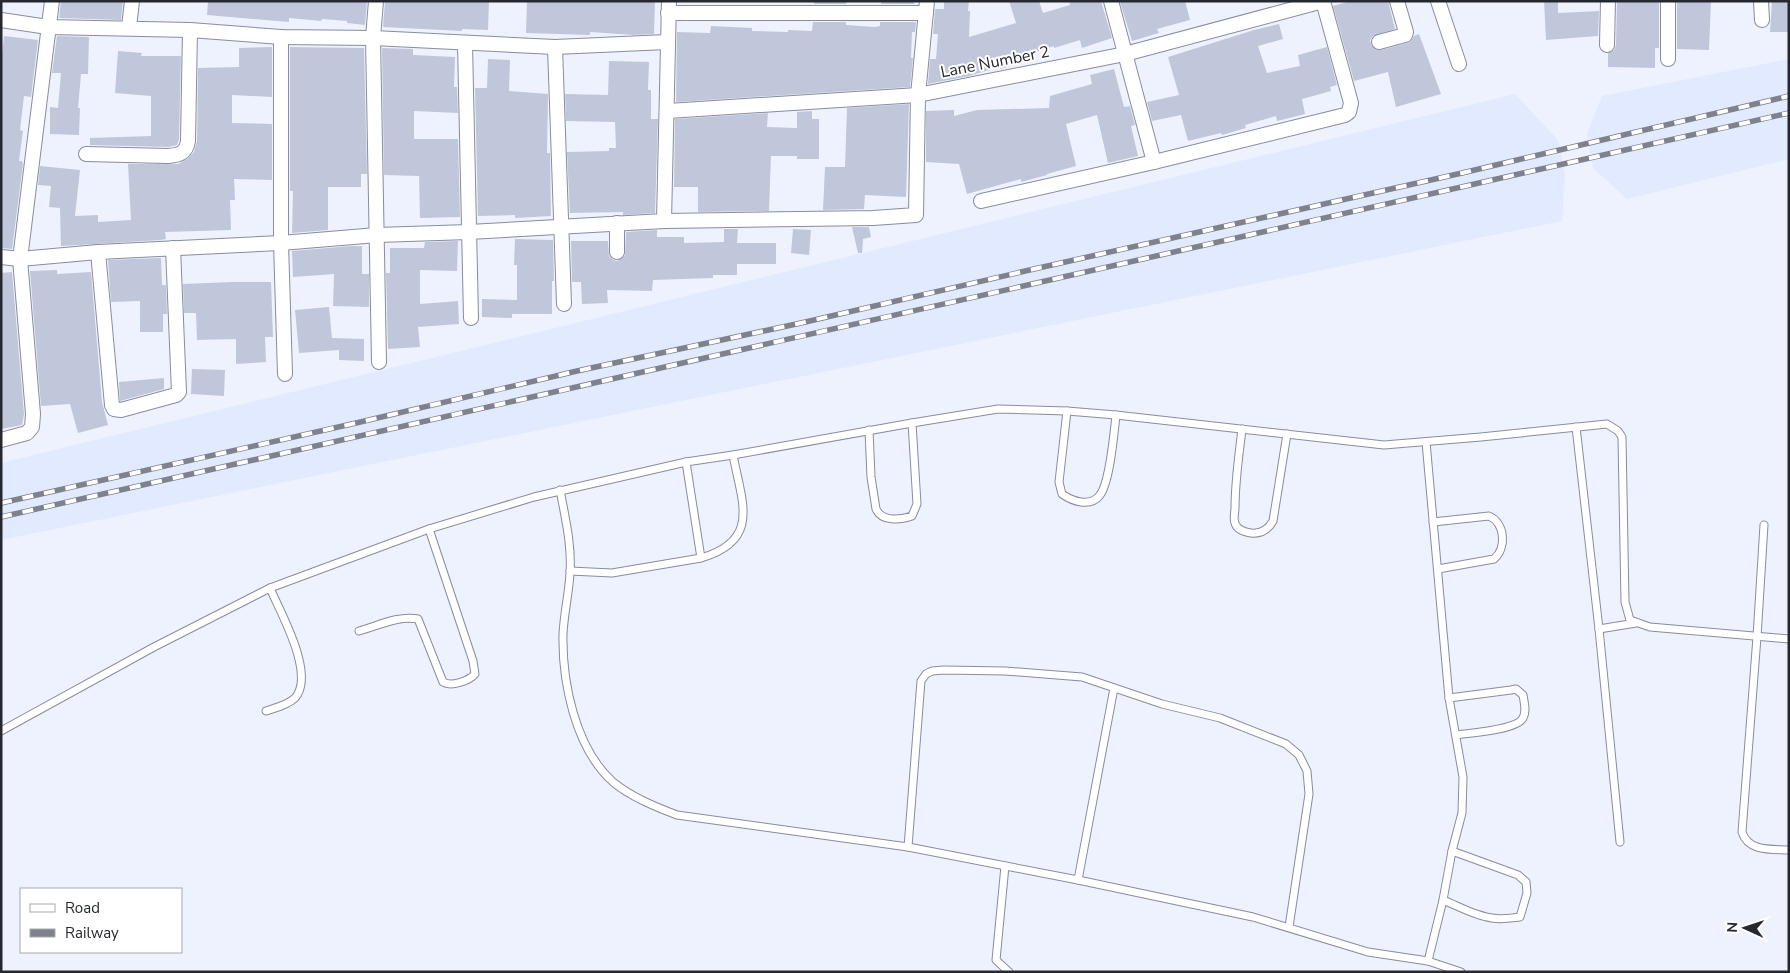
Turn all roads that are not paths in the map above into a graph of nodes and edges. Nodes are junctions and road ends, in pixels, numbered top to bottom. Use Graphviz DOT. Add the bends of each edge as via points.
graph roads {
  1 [pos="52,1"];
  2 [pos="132,1"];
  3 [pos="376,1"];
  4 [pos="1112,1"];
  5 [pos="1323,1"];
  6 [pos="1397,1"];
  7 [pos="1438,1"];
  8 [pos="1608,1"];
  9 [pos="1668,1"];
  10 [pos="1761,1"];
  11 [pos="668,7"];
  12 [pos="927,7"];
  13 [pos="1,20"];
  14 [pos="1762,20"];
  15 [pos="48,27"];
  16 [pos="129,27"];
  17 [pos="190,30"];
  18 [pos="281,37"];
  19 [pos="373,38"];
  20 [pos="667,42"];
  21 [pos="1379,42"];
  22 [pos="465,44"];
  23 [pos="1607,45"];
  24 [pos="555,47"];
  25 [pos="1125,54"];
  26 [pos="1668,59"];
  27 [pos="1459,64"];
  28 [pos="918,95"];
  29 [pos="668,111"];
  30 [pos="86,154"];
  31 [pos="1154,162"];
  32 [pos="981,201"];
  33 [pos="664,220"];
  34 [pos="617,223"];
  35 [pos="560,226"];
  36 [pos="469,232"];
  37 [pos="377,235"];
  38 [pos="281,243"];
  39 [pos="172,248"];
  40 [pos="98,252"];
  41 [pos="618,252"];
  42 [pos="1,257"];
  43 [pos="20,259"];
  44 [pos="564,304"];
  45 [pos="471,318"];
  46 [pos="379,362"];
  47 [pos="285,374"];
  48 [pos="1067,411"];
  49 [pos="1116,415"];
  50 [pos="912,422"];
  51 [pos="1576,427"];
  52 [pos="1242,429"];
  53 [pos="869,430"];
  54 [pos="1287,434"];
  55 [pos="1,440"];
  56 [pos="1426,442"];
  57 [pos="733,455"];
  58 [pos="686,462"];
  59 [pos="560,490"];
  60 [pos="1433,522"];
  61 [pos="1764,525"];
  62 [pos="429,529"];
  63 [pos="701,558"];
  64 [pos="1438,569"];
  65 [pos="570,571"];
  66 [pos="270,588"];
  67 [pos="1636,623"];
  68 [pos="1599,629"];
  69 [pos="359,632"];
  70 [pos="1757,637"];
  71 [pos="1789,640"];
  72 [pos="1114,688"];
  73 [pos="1449,698"];
  74 [pos="266,711"];
  75 [pos="1,731"];
  76 [pos="1456,735"];
  77 [pos="1620,842"];
  78 [pos="908,847"];
  79 [pos="1789,850"];
  80 [pos="1452,851"];
  81 [pos="1005,866"];
  82 [pos="1078,880"];
  83 [pos="1443,900"];
  84 [pos="1289,927"];
  85 [pos="1428,961"];
  86 [pos="1009,972"];
  87 [pos="1461,972"];
  1 -- 15 [label="street"];
  2 -- 16 [label="street"];
  3 -- 19 [label="street"];
  4 -- 25 [label="street"];
  5 -- 25 [label="street, Lane Number 2"];
  5 -- 31 [label="street" via="1350,103 1346,115"];
  6 -- 21 [label="street" via="1406,32"];
  7 -- 27 [label="street"];
  8 -- 23 [label="street"];
  9 -- 26 [label="street"];
  10 -- 14 [label="street"];
  11 -- 12 [label="street"];
  11 -- 20 [label="street"];
  12 -- 28 [label="street"];
  13 -- 15 [label="street"];
  15 -- 16 [label="street"];
  15 -- 43 [label="street"];
  16 -- 17 [label="street"];
  17 -- 18 [label="street"];
  17 -- 30 [label="street" via="188,141 185,152 168,156"];
  18 -- 19 [label="street"];
  18 -- 38 [label="street"];
  19 -- 22 [label="street"];
  19 -- 37 [label="street"];
  20 -- 24 [label="street"];
  20 -- 29 [label="street"];
  22 -- 24 [label="street"];
  22 -- 36 [label="street"];
  24 -- 35 [label="street"];
  25 -- 28 [label="street, Lane Number 2"];
  25 -- 31 [label="street"];
  28 -- 29 [label="street, Lane Number 2"];
  28 -- 33 [label="street" via="916,215"];
  29 -- 33 [label="street"];
  31 -- 32 [label="street"];
  33 -- 34 [label="street"];
  34 -- 35 [label="street"];
  34 -- 41 [label="street"];
  35 -- 36 [label="street"];
  35 -- 44 [label="street"];
  36 -- 37 [label="street"];
  36 -- 45 [label="street"];
  37 -- 38 [label="street"];
  37 -- 46 [label="street"];
  38 -- 39 [label="street"];
  38 -- 47 [label="street"];
  39 -- 40 [label="street"];
  39 -- 40 [label="street" via="179,392 121,410 114,409 112,405"];
  40 -- 43 [label="street"];
  42 -- 43 [label="street"];
  43 -- 55 [label="street" via="32,427 27,433"];
  48 -- 49 [label="lane"];
  48 -- 49 [label="lane" via="1058,482 1062,494 1082,502 1092,501 1100,495 1105,483"];
  48 -- 50 [label="lane" via="998,409"];
  49 -- 52 [label="lane"];
  50 -- 53 [label="lane"];
  50 -- 53 [label="lane" via="917,504 912,516 906,518 887,519 878,514 871,477"];
  51 -- 56 [label="lane"];
  51 -- 67 [label="lane" via="1607,424 1622,437 1625,602 1630,620"];
  51 -- 68 [label="lane"];
  52 -- 54 [label="lane"];
  52 -- 54 [label="lane" via="1234,523 1242,531 1251,533 1268,529 1273,521"];
  53 -- 57 [label="lane"];
  54 -- 56 [label="lane" via="1384,445"];
  56 -- 60 [label="lane"];
  57 -- 58 [label="lane"];
  57 -- 63 [label="lane" via="743,524 737,537 726,548"];
  58 -- 59 [label="lane"];
  58 -- 63 [label="lane"];
  59 -- 62 [label="lane"];
  59 -- 65 [label="lane"];
  60 -- 64 [label="lane"];
  60 -- 64 [label="lane" via="1489,516 1496,519 1502,538 1502,549 1494,559"];
  61 -- 70 [label="lane"];
  62 -- 66 [label="lane"];
  62 -- 69 [label="lane" via="475,674 450,685 443,682 418,618 402,618"];
  63 -- 65 [label="lane" via="612,573"];
  64 -- 73 [label="lane"];
  65 -- 78 [label="lane" via="563,633 566,688 579,730 601,770 614,783 677,815"];
  66 -- 74 [label="lane" via="296,648 302,678 295,698"];
  66 -- 75 [label="lane"];
  67 -- 68 [label="lane"];
  67 -- 70 [label="lane"];
  68 -- 77 [label="lane"];
  70 -- 71 [label="lane"];
  70 -- 79 [label="lane" via="1742,832 1747,843 1754,846"];
  72 -- 78 [label="lane" via="1082,677 1005,671 944,670 926,674 920,681"];
  72 -- 82 [label="lane"];
  72 -- 84 [label="lane" via="1220,718 1286,744 1299,755 1307,771 1309,794"];
  73 -- 76 [label="lane"];
  73 -- 76 [label="lane" via="1516,689 1523,695 1525,715 1520,722"];
  76 -- 80 [label="lane" via="1463,777 1462,813"];
  78 -- 81 [label="lane"];
  80 -- 83 [label="lane"];
  80 -- 83 [label="lane" via="1518,875 1526,882 1527,893 1520,917 1500,919 1483,916"];
  81 -- 82 [label="lane"];
  81 -- 86 [label="lane" via="996,960"];
  82 -- 84 [label="lane"];
  83 -- 85 [label="lane"];
  84 -- 85 [label="lane" via="1368,952"];
  85 -- 87 [label="lane"];
}
